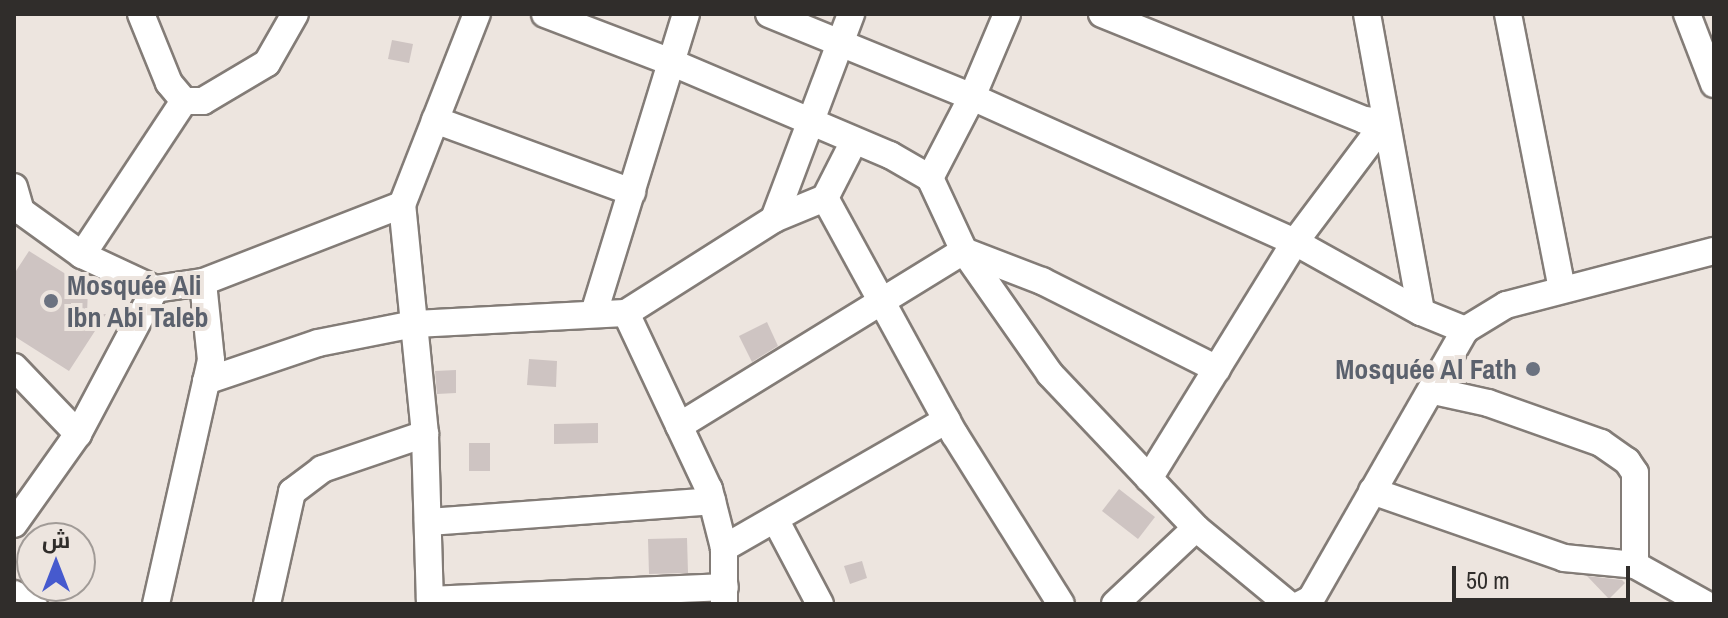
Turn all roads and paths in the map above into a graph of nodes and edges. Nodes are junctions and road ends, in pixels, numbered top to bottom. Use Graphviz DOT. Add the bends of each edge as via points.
graph roads {
  1 [pos="141,14"];
  2 [pos="295,14"];
  3 [pos="477,14"];
  4 [pos="545,14"];
  5 [pos="686,14"];
  6 [pos="769,14"];
  7 [pos="851,14"];
  8 [pos="1007,14"];
  9 [pos="1102,14"];
  10 [pos="1367,14"];
  11 [pos="1508,14"];
  12 [pos="1698,25"];
  13 [pos="840,43"];
  14 [pos="673,63"];
  15 [pos="1714,84"];
  16 [pos="972,97"];
  17 [pos="184,101"];
  18 [pos="435,120"];
  19 [pos="809,122"];
  20 [pos="1385,122"];
  21 [pos="854,141"];
  22 [pos="930,178"];
  23 [pos="632,192"];
  24 [pos="825,198"];
  25 [pos="402,205"];
  26 [pos="16,206"];
  27 [pos="774,219"];
  28 [pos="1295,242"];
  29 [pos="964,251"];
  30 [pos="1714,251"];
  31 [pos="82,255"];
  32 [pos="203,282"];
  33 [pos="1562,288"];
  34 [pos="155,289"];
  35 [pos="881,302"];
  36 [pos="1421,312"];
  37 [pos="594,313"];
  38 [pos="626,313"];
  39 [pos="414,324"];
  40 [pos="1465,330"];
  41 [pos="14,367"];
  42 [pos="1217,369"];
  43 [pos="206,381"];
  44 [pos="1434,391"];
  45 [pos="947,420"];
  46 [pos="679,426"];
  47 [pos="78,434"];
  48 [pos="425,434"];
  49 [pos="1149,478"];
  50 [pos="1372,491"];
  51 [pos="712,501"];
  52 [pos="775,519"];
  53 [pos="428,522"];
  54 [pos="14,524"];
  55 [pos="1196,528"];
  56 [pos="724,548"];
  57 [pos="1635,565"];
  58 [pos="14,594"];
  59 [pos="724,596"];
  60 [pos="613,597"];
  61 [pos="430,602"];
  62 [pos="1304,603"];
  63 [pos="34,604"];
  64 [pos="156,604"];
  65 [pos="267,604"];
  66 [pos="820,604"];
  67 [pos="1061,604"];
  68 [pos="1115,604"];
  69 [pos="1705,604"];
  1 -- 17 [label="street" via="169,83"];
  2 -- 17 [label="street" via="267,63 203,101"];
  3 -- 18 [label="street"];
  4 -- 14 [label="street"];
  5 -- 14 [label="street"];
  6 -- 13 [label="street"];
  7 -- 13 [label="street"];
  8 -- 16 [label="street"];
  9 -- 20 [label="street" via="1364,120"];
  10 -- 20 [label="street"];
  11 -- 33 [label="street"];
  12 -- 15 [label="street"];
  13 -- 16 [label="street"];
  13 -- 19 [label="street"];
  14 -- 19 [label="street"];
  14 -- 23 [label="street"];
  16 -- 22 [label="street"];
  16 -- 28 [label="street"];
  17 -- 31 [label="street"];
  18 -- 23 [label="street"];
  18 -- 25 [label="street"];
  19 -- 21 [label="street"];
  19 -- 27 [label="street"];
  20 -- 28 [label="street"];
  20 -- 36 [label="street"];
  21 -- 22 [label="street"];
  21 -- 24 [label="street"];
  22 -- 29 [label="street"];
  23 -- 37 [label="street"];
  24 -- 27 [label="street"];
  24 -- 35 [label="street"];
  25 -- 32 [label="street"];
  25 -- 39 [label="street"];
  26 -- 31 [label="street"];
  27 -- 38 [label="street"];
  28 -- 36 [label="street"];
  28 -- 42 [label="street"];
  29 -- 35 [label="street"];
  29 -- 42 [label="street" via="1042,281"];
  29 -- 49 [label="street" via="1050,374"];
  30 -- 33 [label="street"];
  31 -- 34 [label="street"];
  32 -- 34 [label="street"];
  32 -- 43 [label="street" via="211,340"];
  33 -- 40 [label="street" via="1506,305"];
  34 -- 47 [label="street"];
  35 -- 45 [label="street"];
  35 -- 46 [label="street"];
  36 -- 40 [label="street"];
  37 -- 38 [label="street"];
  37 -- 39 [label="street"];
  38 -- 46 [label="street"];
  39 -- 43 [label="street" via="318,343"];
  39 -- 48 [label="street"];
  40 -- 44 [label="street"];
  41 -- 47 [label="street"];
  42 -- 49 [label="street"];
  43 -- 64 [label="street"];
  44 -- 50 [label="street"];
  44 -- 57 [label="street" via="1488,403 1601,443 1627,461 1635,473"];
  45 -- 52 [label="street"];
  45 -- 67 [label="street"];
  46 -- 51 [label="street"];
  47 -- 54 [label="street"];
  48 -- 53 [label="street"];
  48 -- 65 [label="street" via="322,469 292,492"];
  49 -- 55 [label="street"];
  50 -- 57 [label="street" via="1564,558"];
  50 -- 62 [label="street"];
  51 -- 53 [label="street"];
  51 -- 56 [label="street"];
  52 -- 56 [label="street"];
  52 -- 66 [label="street"];
  53 -- 61 [label="street"];
  55 -- 62 [label="street"];
  55 -- 68 [label="street"];
  56 -- 59 [label="street"];
  57 -- 69 [label="street"];
  58 -- 63 [label="street"];
  59 -- 60 [label="street"];
  60 -- 61 [label="street"];
}
